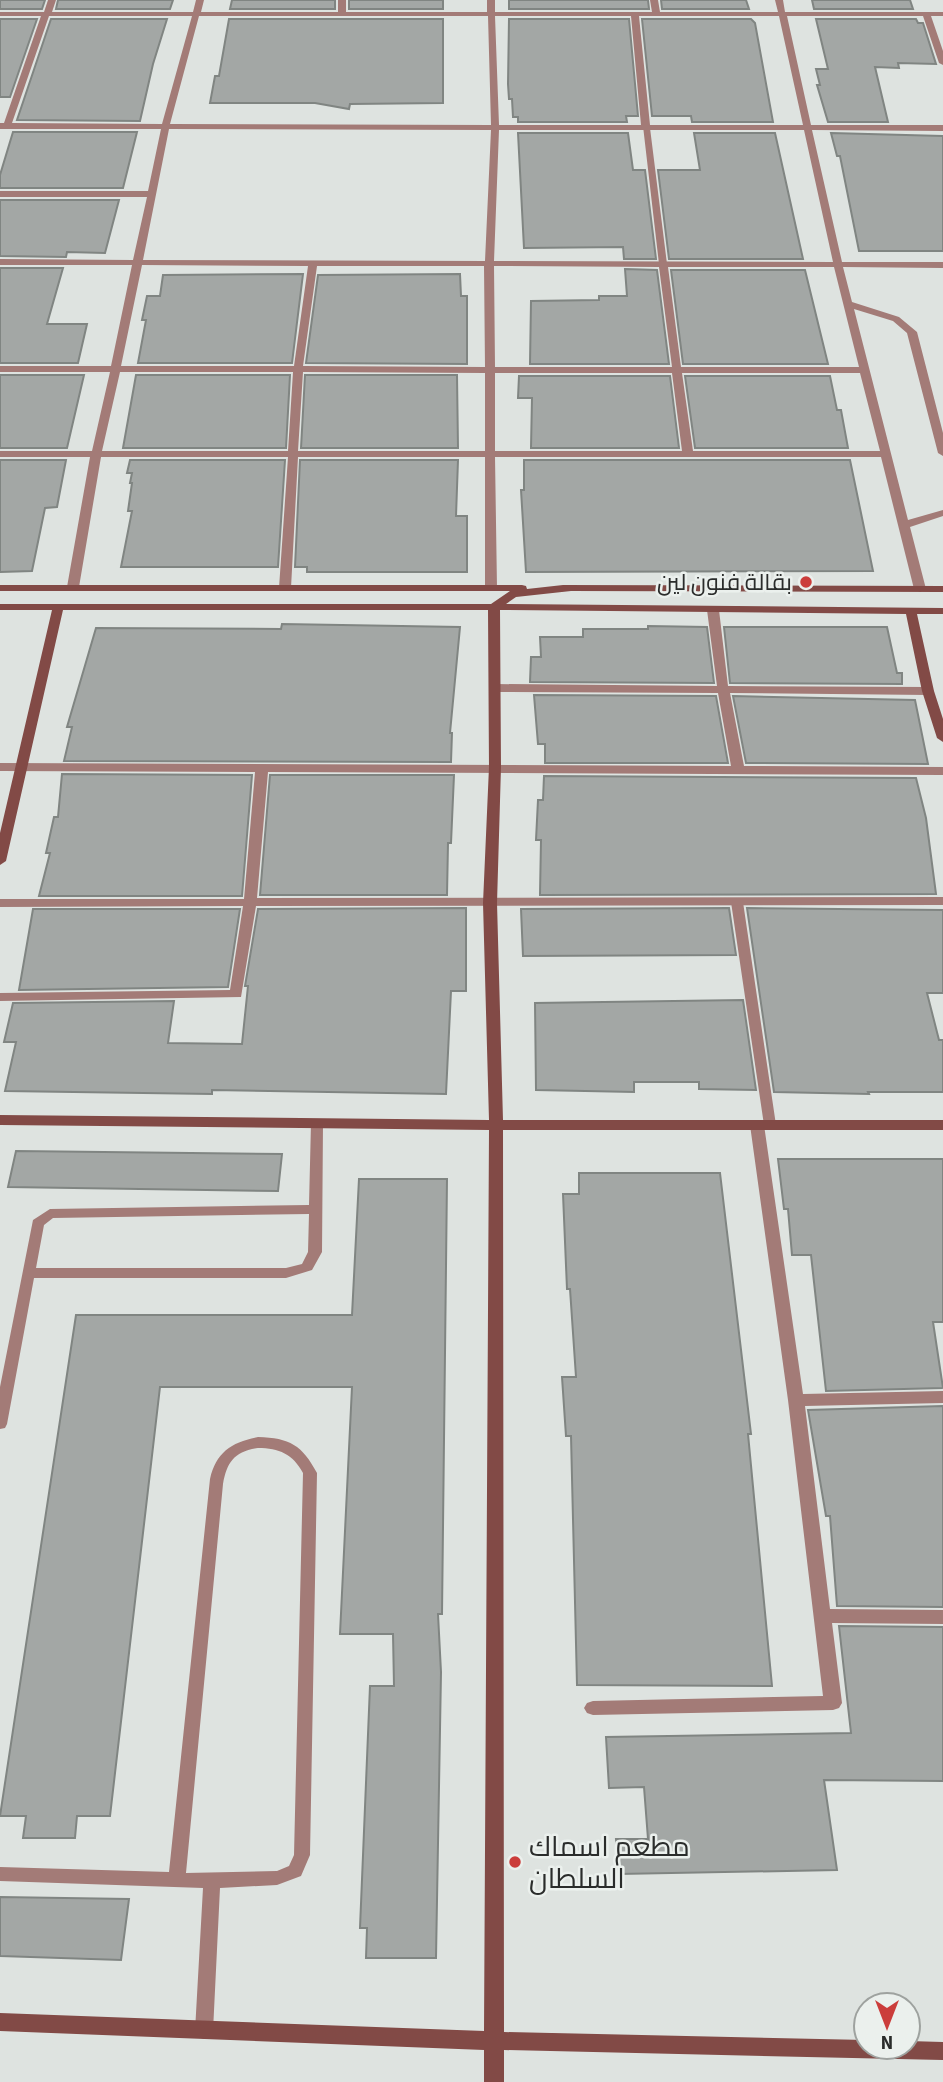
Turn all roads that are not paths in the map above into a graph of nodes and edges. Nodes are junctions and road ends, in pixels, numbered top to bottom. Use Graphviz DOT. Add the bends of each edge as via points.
graph roads {
  1 [pos="52,0"];
  2 [pos="200,0"];
  3 [pos="342,0"];
  4 [pos="491,0"];
  5 [pos="654,0"];
  6 [pos="779,0"];
  7 [pos="0,14"];
  8 [pos="46,14"];
  9 [pos="196,14"];
  10 [pos="342,14"];
  11 [pos="491,14"];
  12 [pos="635,14"];
  13 [pos="656,14"];
  14 [pos="782,14"];
  15 [pos="926,14"];
  16 [pos="943,14"];
  17 [pos="943,63"];
  18 [pos="4,126"];
  19 [pos="165,128"];
  20 [pos="495,128"];
  21 [pos="646,128"];
  22 [pos="806,128"];
  23 [pos="943,128"];
  24 [pos="0,194"];
  25 [pos="152,194"];
  26 [pos="0,262"];
  27 [pos="137,263"];
  28 [pos="313,263"];
  29 [pos="489,264"];
  30 [pos="663,264"];
  31 [pos="838,265"];
  32 [pos="943,265"];
  33 [pos="848,304"];
  34 [pos="116,368"];
  35 [pos="491,368"];
  36 [pos="0,369"];
  37 [pos="676,369"];
  38 [pos="298,370"];
  39 [pos="864,370"];
  40 [pos="292,453"];
  41 [pos="943,453"];
  42 [pos="0,454"];
  43 [pos="96,454"];
  44 [pos="490,454"];
  45 [pos="688,454"];
  46 [pos="886,454"];
  47 [pos="943,513"];
  48 [pos="904,526"];
  49 [pos="73,587"];
  50 [pos="0,588"];
  51 [pos="285,588"];
  52 [pos="491,588"];
  53 [pos="571,588"];
  54 [pos="920,589"];
  55 [pos="943,589"];
  56 [pos="0,607"];
  57 [pos="58,607"];
  58 [pos="495,607"];
  59 [pos="713,610"];
  60 [pos="943,611"];
  61 [pos="911,612"];
  62 [pos="495,688"];
  63 [pos="723,690"];
  64 [pos="928,691"];
  65 [pos="943,738"];
  66 [pos="0,767"];
  67 [pos="21,767"];
  68 [pos="495,767"];
  69 [pos="261,768"];
  70 [pos="738,769"];
  71 [pos="943,771"];
  72 [pos="0,861"];
  73 [pos="250,901"];
  74 [pos="943,901"];
  75 [pos="737,902"];
  76 [pos="0,903"];
  77 [pos="490,903"];
  78 [pos="0,997"];
  79 [pos="0,1120"];
  80 [pos="317,1123"];
  81 [pos="496,1125"];
  82 [pos="764,1125"];
  83 [pos="943,1125"];
  84 [pos="314,1209"];
  85 [pos="29,1273"];
  86 [pos="943,1396"];
  87 [pos="796,1400"];
  88 [pos="0,1424"];
  89 [pos="822,1616"];
  90 [pos="943,1617"];
  91 [pos="593,1708"];
  92 [pos="0,1874"];
  93 [pos="177,1880"];
  94 [pos="212,1881"];
  95 [pos="0,2022"];
  96 [pos="204,2031"];
  97 [pos="494,2041"];
  98 [pos="943,2051"];
  99 [pos="494,2082"];
  1 -- 8 [label="street"];
  2 -- 9 [label="street"];
  3 -- 10 [label="street"];
  4 -- 11 [label="street"];
  5 -- 13 [label="street"];
  6 -- 14 [label="street"];
  7 -- 8 [label="street"];
  8 -- 9 [label="street"];
  8 -- 18 [label="street"];
  9 -- 10 [label="street"];
  9 -- 19 [label="street"];
  10 -- 11 [label="street"];
  11 -- 12 [label="street"];
  11 -- 20 [label="street"];
  12 -- 13 [label="street"];
  12 -- 21 [label="street"];
  13 -- 14 [label="street"];
  14 -- 15 [label="street"];
  14 -- 22 [label="street"];
  15 -- 16 [label="street"];
  15 -- 17 [label="street"];
  18 -- 19 [label="street"];
  19 -- 20 [label="street"];
  19 -- 25 [label="street"];
  20 -- 21 [label="street"];
  20 -- 29 [label="street"];
  21 -- 22 [label="street"];
  21 -- 30 [label="lane"];
  22 -- 23 [label="street"];
  22 -- 31 [label="street"];
  24 -- 25 [label="street"];
  25 -- 27 [label="street"];
  26 -- 27 [label="street"];
  27 -- 28 [label="street"];
  27 -- 34 [label="street"];
  28 -- 29 [label="street"];
  28 -- 38 [label="street"];
  29 -- 30 [label="street"];
  29 -- 35 [label="street"];
  30 -- 31 [label="street"];
  30 -- 37 [label="street"];
  31 -- 32 [label="street"];
  31 -- 33 [label="street"];
  33 -- 39 [label="street"];
  33 -- 41 [label="street" via="896,319 912,332"];
  34 -- 36 [label="street"];
  34 -- 38 [label="street"];
  34 -- 43 [label="street"];
  35 -- 37 [label="street"];
  35 -- 38 [label="street"];
  35 -- 44 [label="street"];
  37 -- 39 [label="street"];
  37 -- 45 [label="street"];
  38 -- 40 [label="street"];
  39 -- 46 [label="street"];
  40 -- 43 [label="street"];
  40 -- 44 [label="street"];
  40 -- 51 [label="street"];
  42 -- 43 [label="street"];
  43 -- 49 [label="street"];
  44 -- 45 [label="street"];
  44 -- 52 [label="street"];
  45 -- 46 [label="street"];
  46 -- 48 [label="street"];
  47 -- 48 [label="street"];
  48 -- 54 [label="street"];
  49 -- 50 [label="street"];
  49 -- 51 [label="street"];
  51 -- 52 [label="street"];
  52 -- 53 [label="street"];
  53 -- 54 [label="street"];
  53 -- 58 [label="street" via="513,594"];
  54 -- 55 [label="street"];
  56 -- 57 [label="street"];
  57 -- 58 [label="street"];
  57 -- 67 [label="street"];
  58 -- 59 [label="street"];
  58 -- 62 [label="street"];
  59 -- 61 [label="street"];
  59 -- 63 [label="street"];
  60 -- 61 [label="street"];
  61 -- 64 [label="street"];
  62 -- 63 [label="street"];
  62 -- 68 [label="street"];
  63 -- 64 [label="street"];
  63 -- 70 [label="street"];
  64 -- 65 [label="street"];
  66 -- 67 [label="street"];
  67 -- 69 [label="street"];
  67 -- 72 [label="street"];
  68 -- 69 [label="street"];
  68 -- 70 [label="street"];
  68 -- 77 [label="street"];
  69 -- 73 [label="street"];
  70 -- 71 [label="street"];
  73 -- 76 [label="street"];
  73 -- 77 [label="street"];
  73 -- 78 [label="street" via="236,994"];
  74 -- 75 [label="street"];
  75 -- 77 [label="street"];
  75 -- 82 [label="lane"];
  77 -- 81 [label="street"];
  79 -- 80 [label="street"];
  80 -- 81 [label="street"];
  80 -- 84 [label="lane"];
  81 -- 82 [label="street"];
  81 -- 97 [label="street"];
  82 -- 83 [label="street"];
  82 -- 87 [label="street"];
  84 -- 85 [label="lane" via="50,1214 38,1223"];
  84 -- 85 [label="lane" via="315,1252 307,1267 286,1273"];
  85 -- 88 [label="lane"];
  86 -- 87 [label="street"];
  87 -- 89 [label="street"];
  89 -- 90 [label="street"];
  89 -- 91 [label="street" via="832,1703"];
  92 -- 93 [label="lane"];
  93 -- 94 [label="lane"];
  93 -- 94 [label="lane" via="216,1484 222,1462 239,1446 262,1443 286,1447 300,1456 310,1473 302,1855 295,1871 277,1878"];
  94 -- 96 [label="lane"];
  95 -- 96 [label="street"];
  96 -- 97 [label="street"];
  97 -- 98 [label="street"];
  97 -- 99 [label="street"];
}
